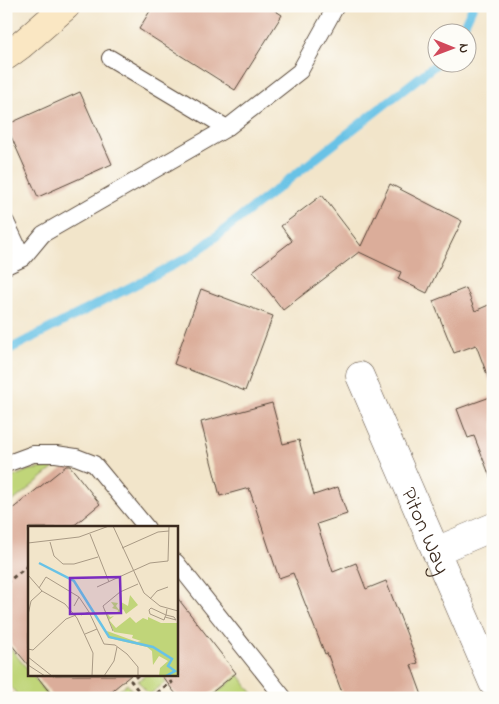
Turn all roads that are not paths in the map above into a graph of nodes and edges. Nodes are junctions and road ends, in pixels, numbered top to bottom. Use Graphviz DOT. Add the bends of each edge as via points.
graph roads {
  1 [pos="66,6"];
  2 [pos="336,6"];
  3 [pos="6,56"];
  4 [pos="110,58"];
  5 [pos="227,128"];
  6 [pos="6,222"];
  7 [pos="23,258"];
  8 [pos="6,266"];
  9 [pos="360,376"];
  10 [pos="6,464"];
  11 [pos="145,526"];
  12 [pos="493,527"];
  13 [pos="436,551"];
  14 [pos="178,565"];
  15 [pos="493,683"];
  16 [pos="284,698"];
  1 -- 3 [label="street"];
  2 -- 5 [label="lane" via="300,71"];
  4 -- 5 [label="lane"];
  5 -- 7 [label="lane" via="43,234"];
  6 -- 7 [label="lane"];
  7 -- 8 [label="lane"];
  9 -- 13 [label="street, Piton Way"];
  10 -- 11 [label="lane" via="33,454 56,454 76,456 94,464"];
  12 -- 13 [label="street"];
  13 -- 15 [label="street, Piton Way"];
  14 -- 16 [label="lane"];
}
